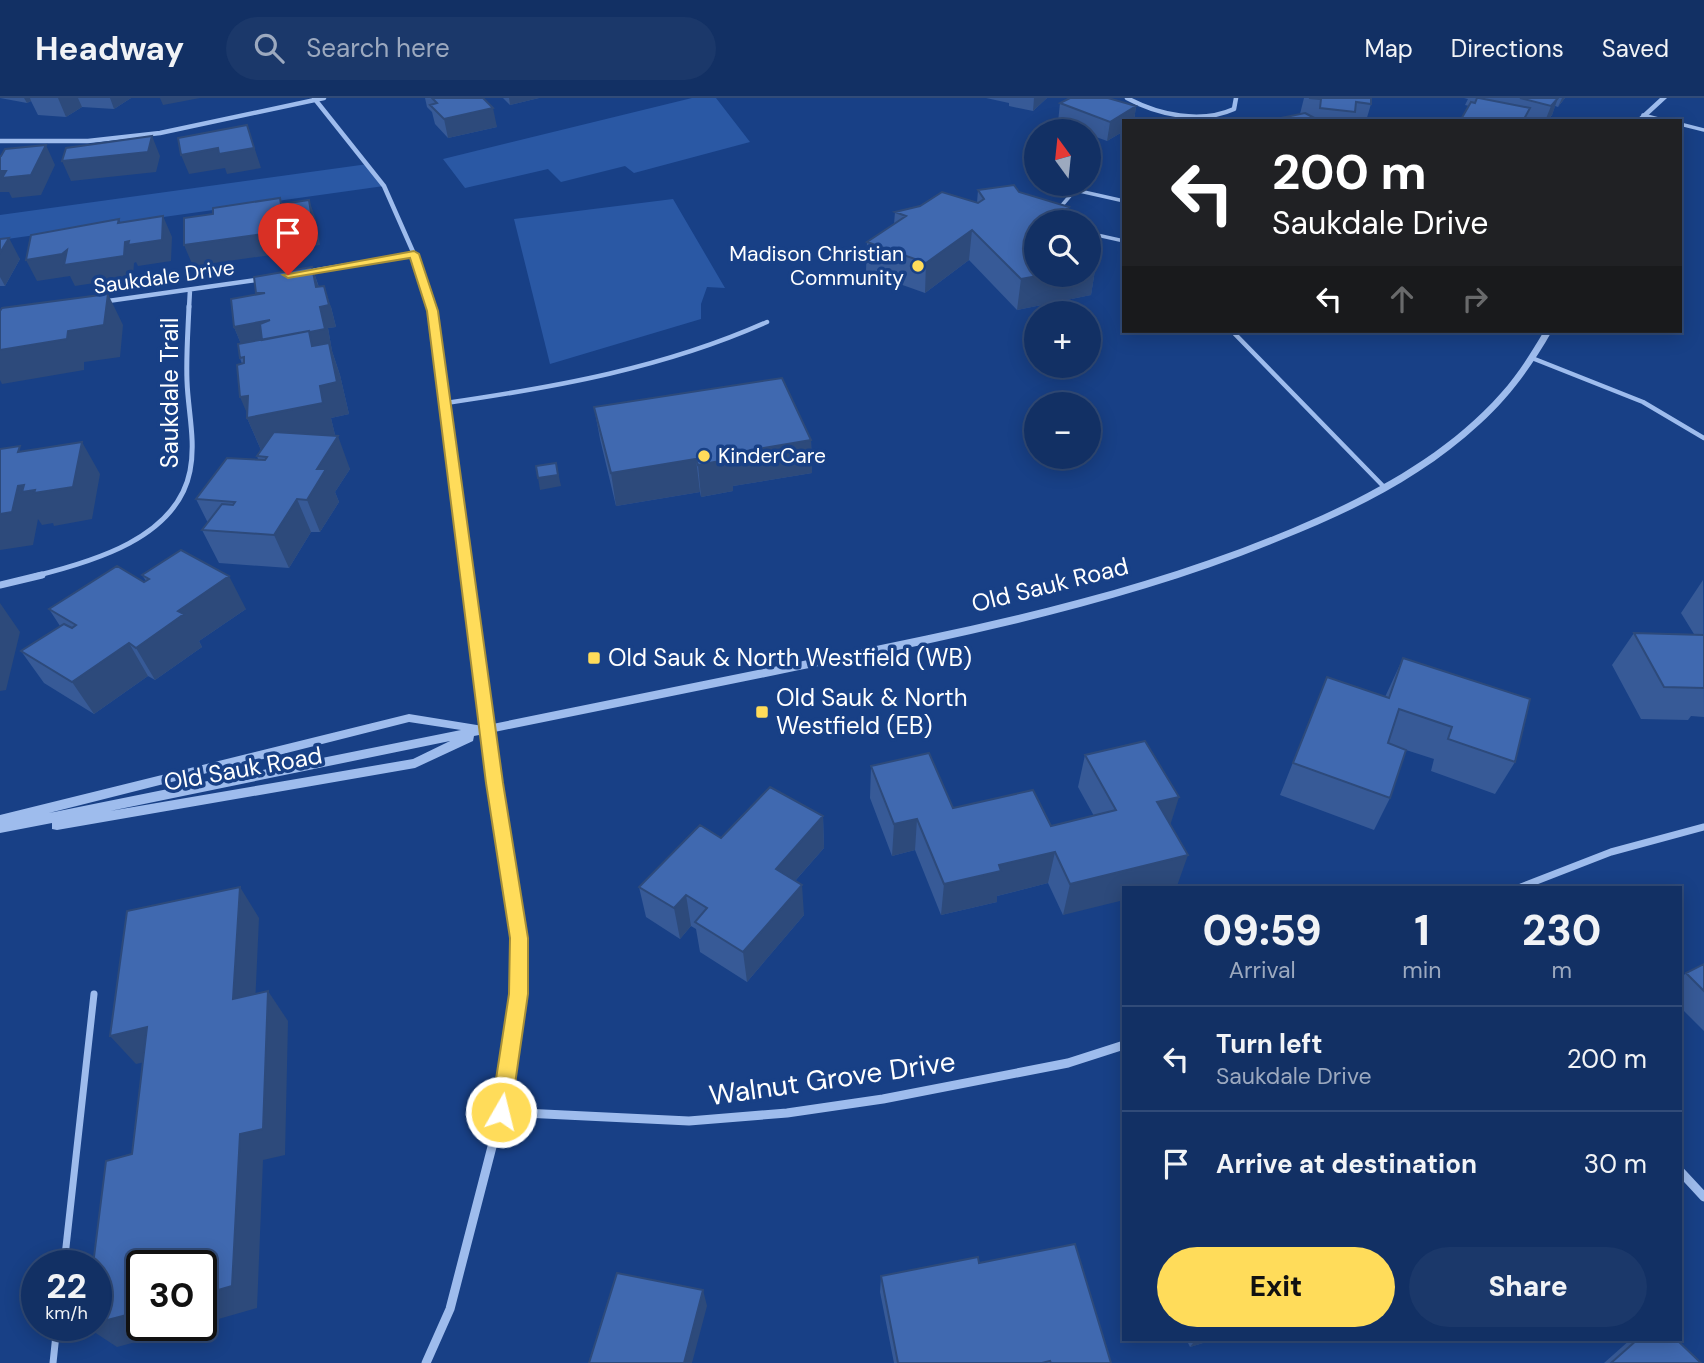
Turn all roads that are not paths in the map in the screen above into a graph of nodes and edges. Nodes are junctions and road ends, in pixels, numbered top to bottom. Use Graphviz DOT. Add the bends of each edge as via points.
graph roads {
  1 [pos="324,98"];
  2 [pos="1127,98"];
  3 [pos="1236,98"];
  4 [pos="1664,98"];
  5 [pos="315,99"];
  6 [pos="1640,118"];
  7 [pos="1682,124"];
  8 [pos="1704,130"];
  9 [pos="0,141"];
  10 [pos="1122,201"];
  11 [pos="1058,210"];
  12 [pos="1101,236"];
  13 [pos="1122,241"];
  14 [pos="414,254"];
  15 [pos="296,274"];
  16 [pos="269,278"];
  17 [pos="190,290"];
  18 [pos="95,303"];
  19 [pos="767,321"];
  20 [pos="1234,333"];
  21 [pos="1547,333"];
  22 [pos="1532,358"];
  23 [pos="446,403"];
  24 [pos="1704,438"];
  25 [pos="1385,488"];
  26 [pos="0,585"];
  27 [pos="488,729"];
  28 [pos="0,820"];
  29 [pos="1704,827"];
  30 [pos="0,828"];
  31 [pos="0,835"];
  32 [pos="1523,886"];
  33 [pos="94,994"];
  34 [pos="1122,1046"];
  35 [pos="501,1112"];
  36 [pos="1682,1173"];
  37 [pos="1704,1197"];
  38 [pos="66,1250"];
  39 [pos="55,1341"];
  40 [pos="53,1363"];
  41 [pos="426,1363"];
  1 -- 5 [label="street"];
  2 -- 3 [label="street" via="1150,108 1207,117 1227,114 1234,109"];
  4 -- 6 [label="street"];
  5 -- 9 [label="street" via="160,133 88,141"];
  5 -- 14 [label="street" via="384,186"];
  7 -- 8 [label="lane"];
  10 -- 11 [label="lane" via="1075,190"];
  12 -- 13 [label="lane"];
  14 -- 15 [label="street"];
  14 -- 23 [label="street" via="432,311"];
  16 -- 17 [label="street, Saukdale Drive"];
  17 -- 18 [label="street, Saukdale Drive"];
  17 -- 26 [label="street, Saukdale Trail" via="187,380 192,449 189,479 179,503 145,532 103,556"];
  19 -- 23 [label="lane" via="708,347 624,369"];
  20 -- 25 [label="lane"];
  21 -- 22 [label="street, Old Sauk Road"];
  22 -- 24 [label="lane" via="1628,394"];
  22 -- 25 [label="street, Old Sauk Road" via="1513,385 1470,428"];
  23 -- 27 [label="street"];
  25 -- 27 [label="street, Old Sauk Road" via="1261,545 1125,590 831,659"];
  27 -- 28 [label="street, Old Sauk Road" via="409,718"];
  27 -- 30 [label="street, Old Sauk Road"];
  27 -- 31 [label="street, Old Sauk Road" via="415,763"];
  27 -- 35 [label="street" via="519,938 519,994"];
  29 -- 32 [label="street" via="1593,855"];
  33 -- 38 [label="lane"];
  34 -- 35 [label="street, Walnut Grove Drive" via="1068,1063 787,1113 689,1121"];
  35 -- 41 [label="street" via="450,1309"];
  36 -- 37 [label="street"];
  39 -- 40 [label="lane"];
}
